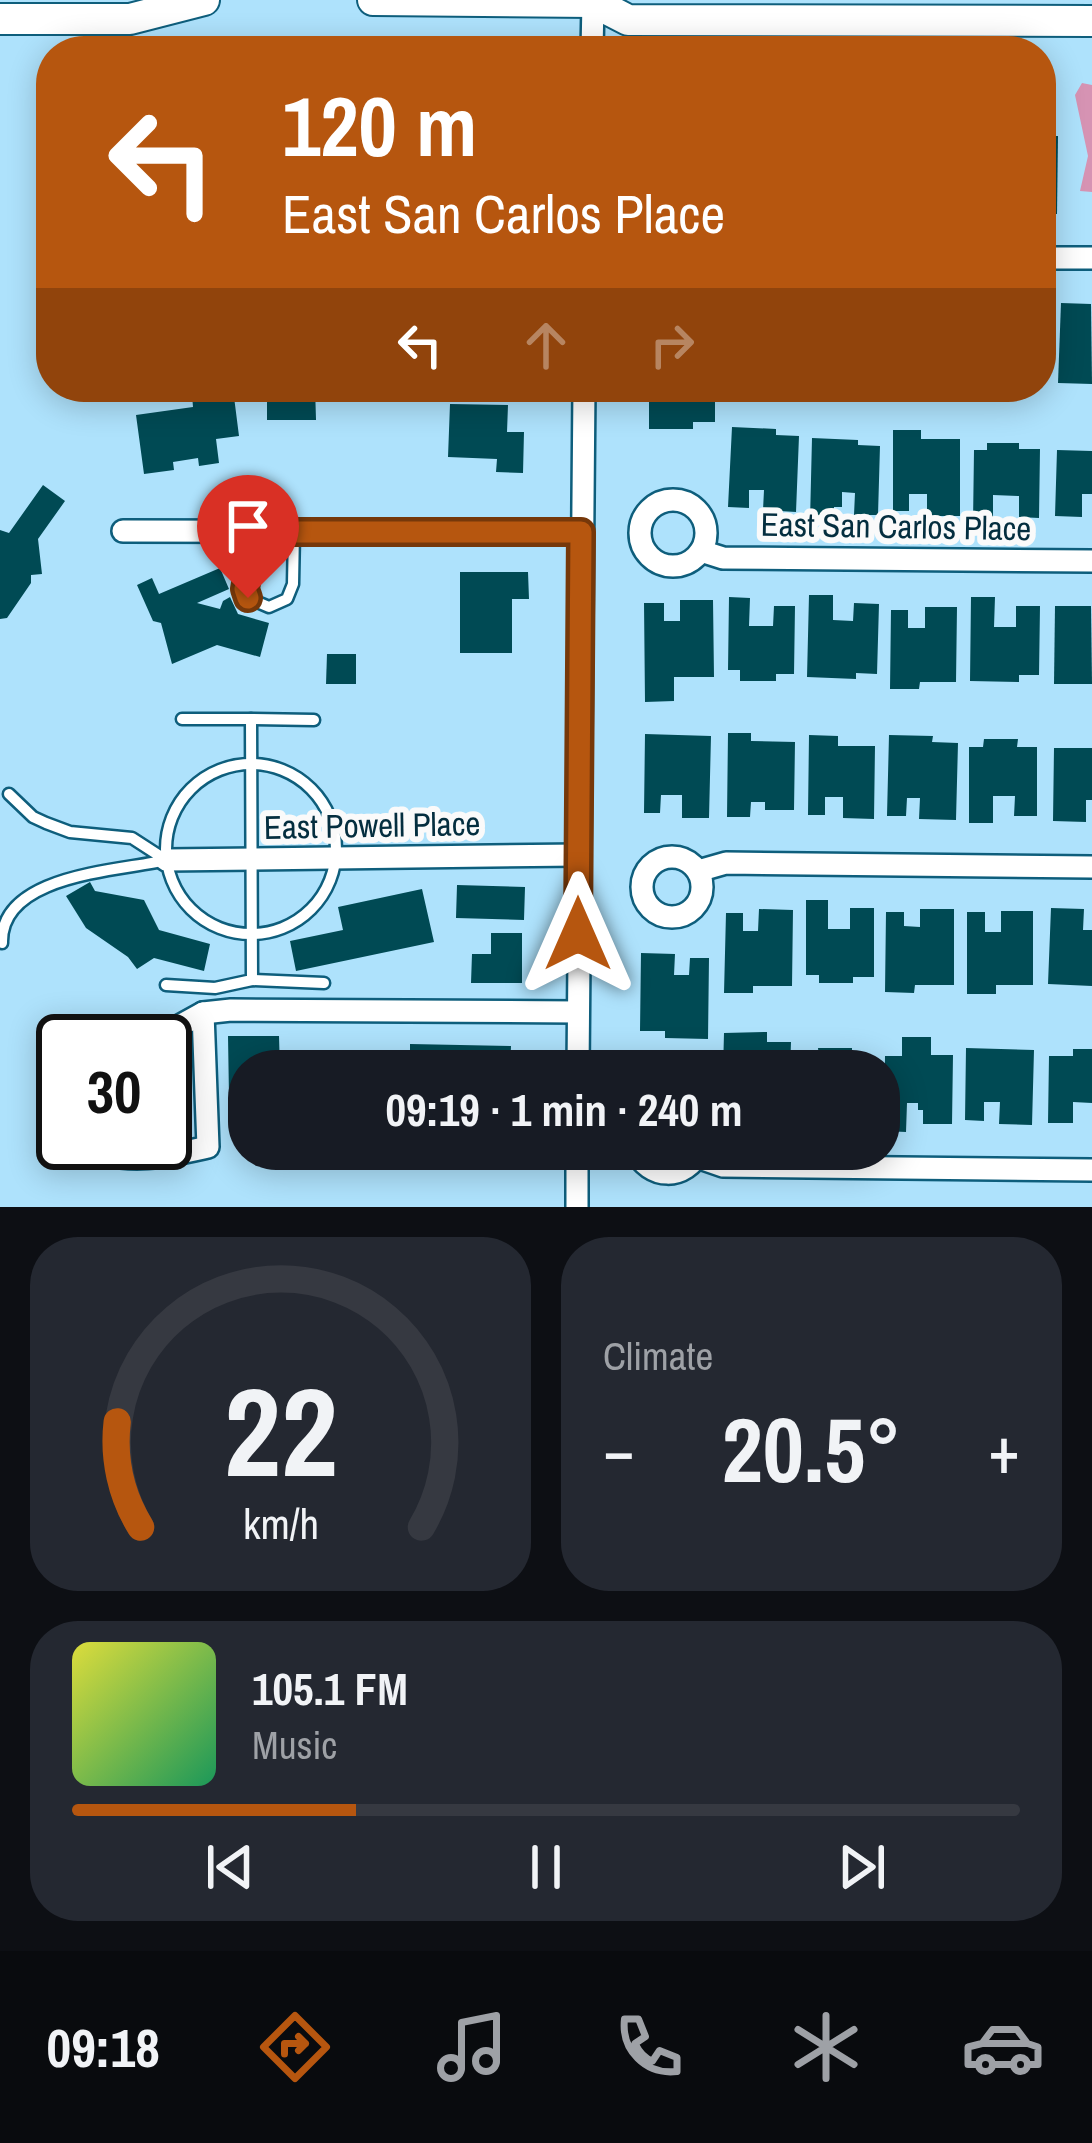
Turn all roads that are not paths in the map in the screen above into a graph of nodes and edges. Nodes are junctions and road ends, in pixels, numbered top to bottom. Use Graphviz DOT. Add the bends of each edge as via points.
graph roads {
  1 [pos="204,0"];
  2 [pos="373,0"];
  3 [pos="595,1"];
  4 [pos="0,19"];
  5 [pos="1092,21"];
  6 [pos="593,36"];
  7 [pos="1056,258"];
  8 [pos="1092,259"];
  9 [pos="584,402"];
  10 [pos="123,531"];
  11 [pos="294,531"];
  12 [pos="255,532"];
  13 [pos="581,532"];
  14 [pos="701,551"];
  15 [pos="1092,561"];
  16 [pos="251,718"];
  17 [pos="182,719"];
  18 [pos="314,720"];
  19 [pos="250,764"];
  20 [pos="9,794"];
  21 [pos="579,856"];
  22 [pos="250,859"];
  23 [pos="337,859"];
  24 [pos="166,860"];
  25 [pos="1092,867"];
  26 [pos="698,871"];
  27 [pos="251,933"];
  28 [pos="2,943"];
  29 [pos="252,980"];
  30 [pos="324,982"];
  31 [pos="166,985"];
  32 [pos="578,1012"];
  33 [pos="203,1013"];
  34 [pos="192,1019"];
  35 [pos="578,1050"];
  36 [pos="192,1151"];
  37 [pos="900,1168"];
  38 [pos="577,1170"];
  39 [pos="654,1170"];
  40 [pos="682,1170"];
  41 [pos="1092,1170"];
  42 [pos="577,1207"];
  1 -- 4 [label="main road" via="130,19"];
  2 -- 3 [label="main road"];
  3 -- 5 [label="main road" via="628,20"];
  3 -- 6 [label="street"];
  7 -- 8 [label="street"];
  9 -- 13 [label="street"];
  10 -- 12 [label="street"];
  11 -- 12 [label="street"];
  11 -- 12 [label="lane" via="293,584 287,599 269,607 245,589"];
  11 -- 13 [label="street"];
  13 -- 21 [label="street"];
  14 -- 15 [label="street, East San Carlos Place" via="723,558"];
  16 -- 17 [label="lane"];
  16 -- 18 [label="lane"];
  16 -- 19 [label="lane"];
  19 -- 22 [label="lane"];
  19 -- 23 [label="lane" via="305,782 324,803"];
  19 -- 24 [label="lane" via="197,783 167,832"];
  20 -- 24 [label="lane" via="46,823 131,838"];
  21 -- 23 [label="street, East Powell Place"];
  21 -- 32 [label="street"];
  22 -- 23 [label="street, East Powell Place"];
  22 -- 24 [label="street, East Powell Place"];
  22 -- 27 [label="lane"];
  23 -- 27 [label="lane" via="314,908 292,924"];
  24 -- 27 [label="lane" via="190,909 213,925"];
  24 -- 28 [label="lane" via="86,872 25,896 5,912"];
  25 -- 26 [label="street" via="726,863"];
  27 -- 29 [label="lane"];
  29 -- 30 [label="lane"];
  29 -- 31 [label="lane"];
  32 -- 33 [label="street"];
  32 -- 35 [label="street"];
  33 -- 34 [label="street"];
  33 -- 36 [label="street" via="208,1147"];
  37 -- 41 [label="street"];
  38 -- 42 [label="street"];
  39 -- 40 [label="street"];
}
